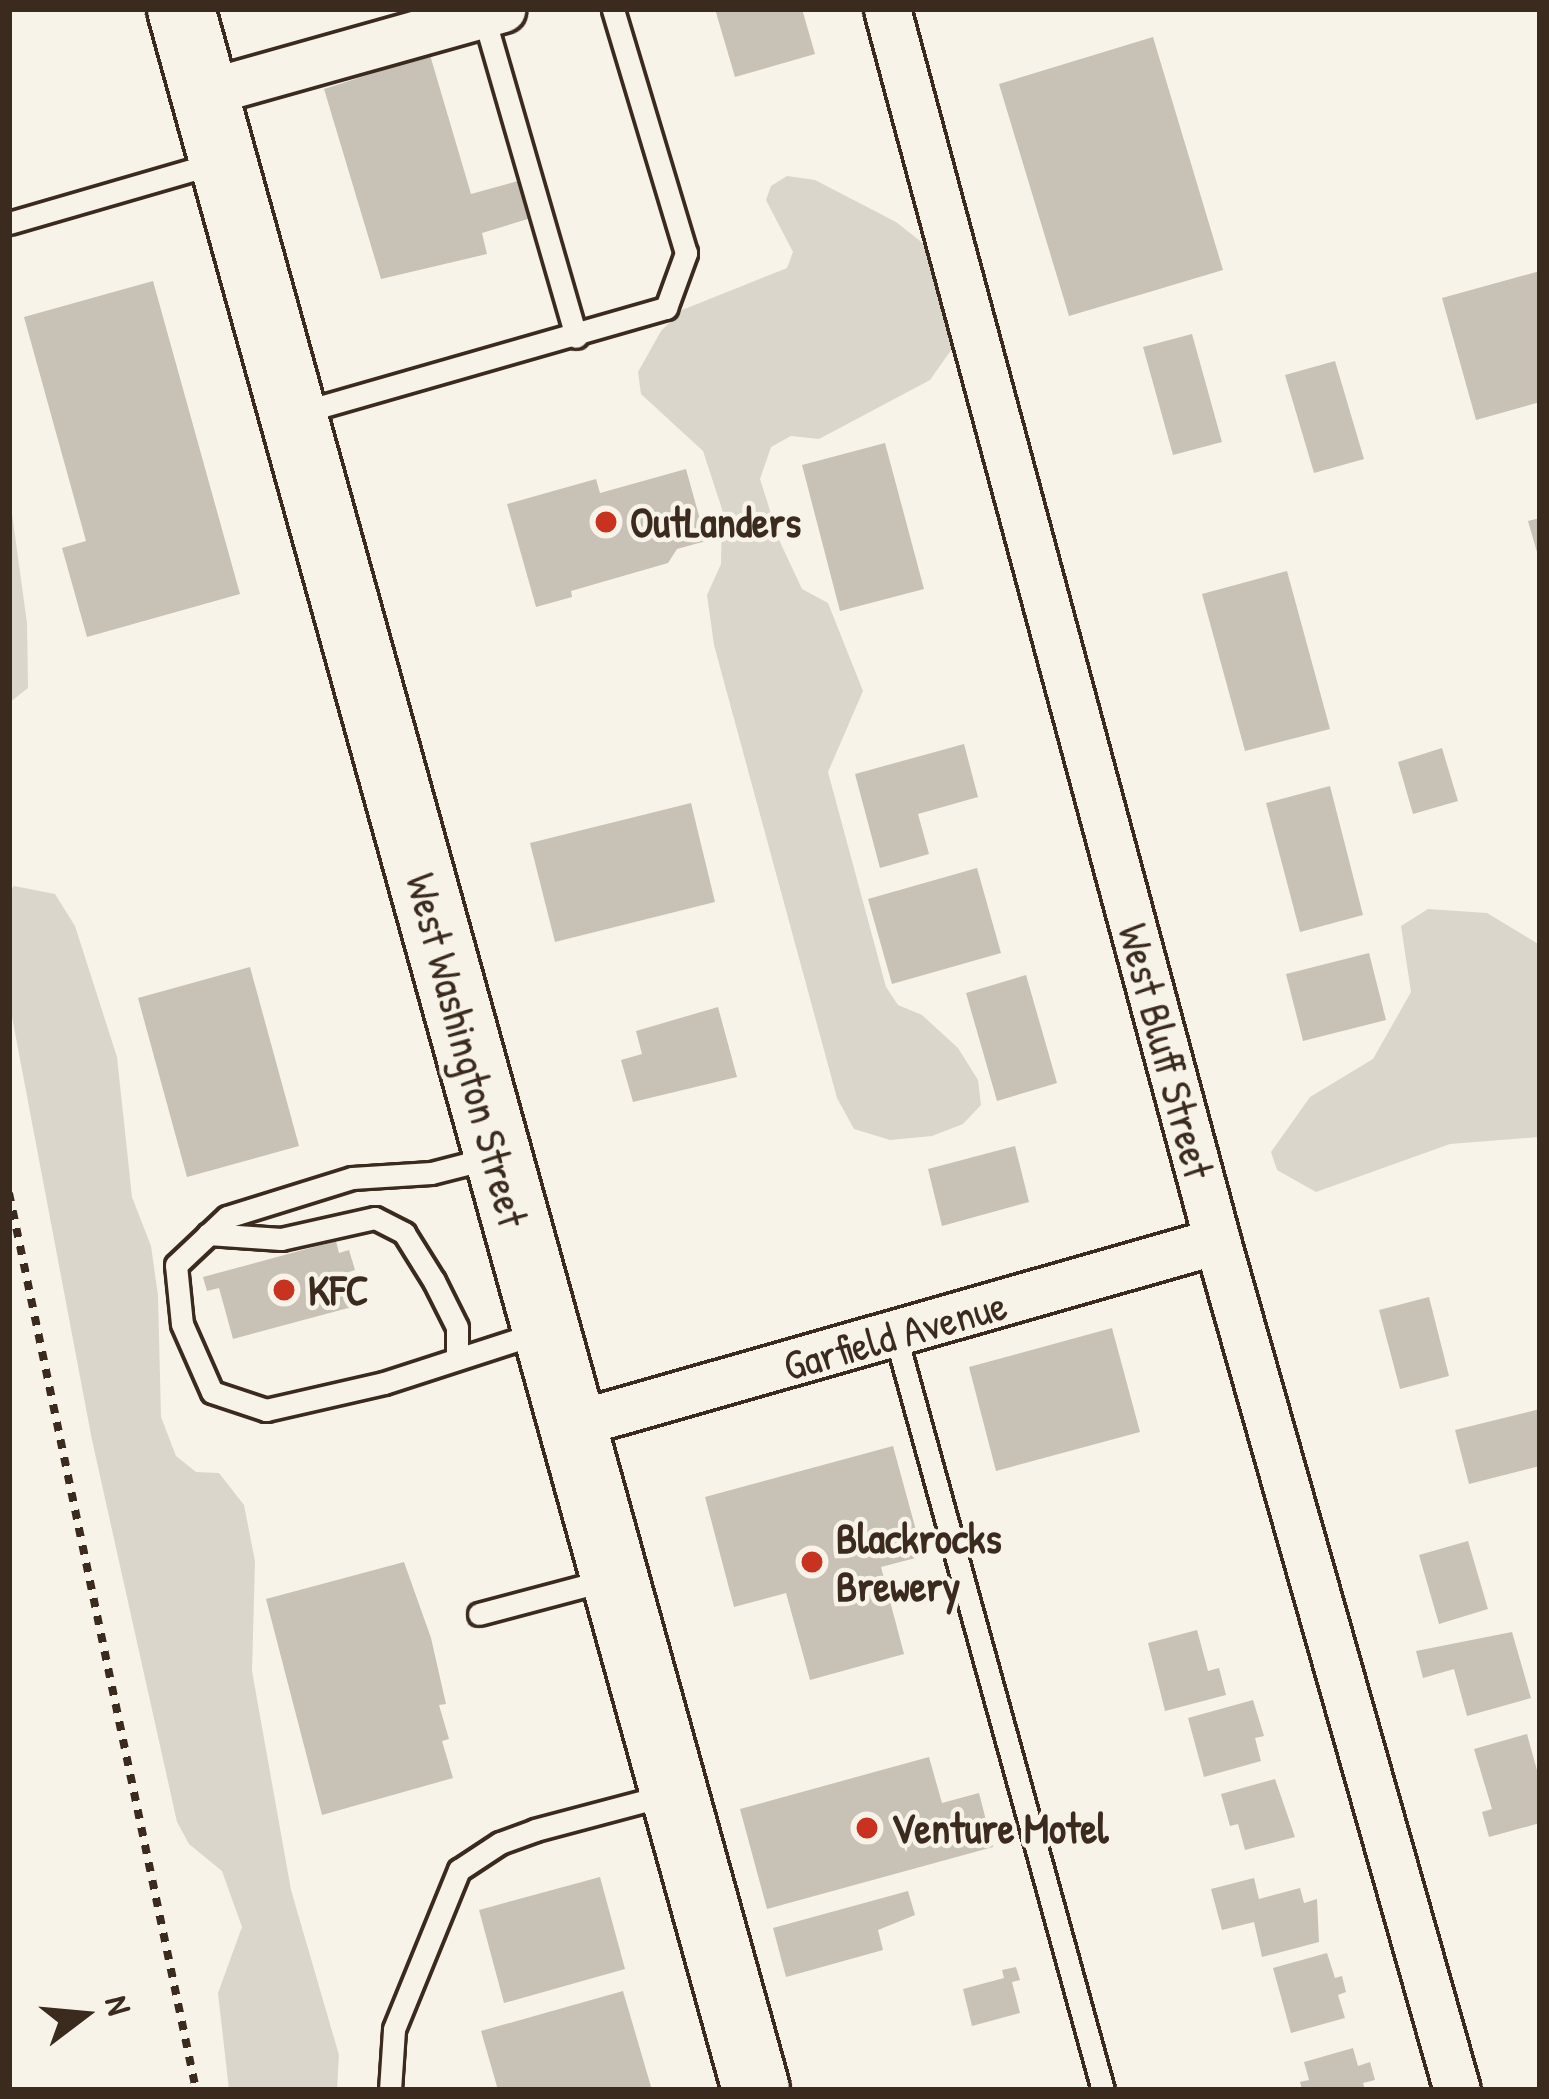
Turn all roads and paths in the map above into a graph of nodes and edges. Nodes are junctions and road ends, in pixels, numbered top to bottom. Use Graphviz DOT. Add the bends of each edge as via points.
graph roads {
  1 [pos="181,9"];
  2 [pos="613,9"];
  3 [pos="887,9"];
  4 [pos="493,12"];
  5 [pos="204,93"];
  6 [pos="223,160"];
  7 [pos="9,223"];
  8 [pos="576,337"];
  9 [pos="293,415"];
  10 [pos="497,1156"];
  11 [pos="9,1192"];
  12 [pos="208,1234"];
  13 [pos="1217,1241"];
  14 [pos="545,1331"];
  15 [pos="896,1336"];
  16 [pos="458,1358"];
  17 [pos="571,1425"];
  18 [pos="613,1578"];
  19 [pos="478,1614"];
  20 [pos="674,1793"];
  21 [pos="196,2090"];
  22 [pos="390,2090"];
  23 [pos="755,2090"];
  24 [pos="1103,2090"];
  25 [pos="1457,2090"];
  1 -- 5 [label="main road, West Washington Street"];
  2 -- 8 [label="lane" via="686,253 666,308"];
  3 -- 13 [label="street, West Bluff Street"];
  4 -- 5 [label="street"];
  4 -- 8 [label="lane"];
  5 -- 6 [label="main road, West Washington Street"];
  6 -- 7 [label="lane"];
  6 -- 9 [label="main road, West Washington Street"];
  8 -- 9 [label="lane"];
  9 -- 10 [label="main road, West Washington Street"];
  10 -- 12 [label="lane" via="431,1173 352,1178 226,1217"];
  10 -- 14 [label="main road, West Washington Street"];
  11 -- 21 [label="path"];
  12 -- 16 [label="lane" via="281,1240 375,1218 404,1233 434,1281 458,1327"];
  12 -- 16 [label="lane" via="176,1265 182,1324 212,1392 266,1410"];
  13 -- 15 [label="street, Garfield Avenue"];
  13 -- 25 [label="street, West Bluff Street"];
  14 -- 16 [label="lane"];
  14 -- 17 [label="main road, West Washington Street"];
  15 -- 17 [label="street, Garfield Avenue"];
  15 -- 24 [label="lane"];
  17 -- 18 [label="main road, West Washington Street"];
  18 -- 19 [label="lane"];
  18 -- 20 [label="main road, West Washington Street"];
  20 -- 22 [label="lane" via="535,1830 459,1870 394,2029"];
  20 -- 23 [label="main road, West Washington Street"];
}
